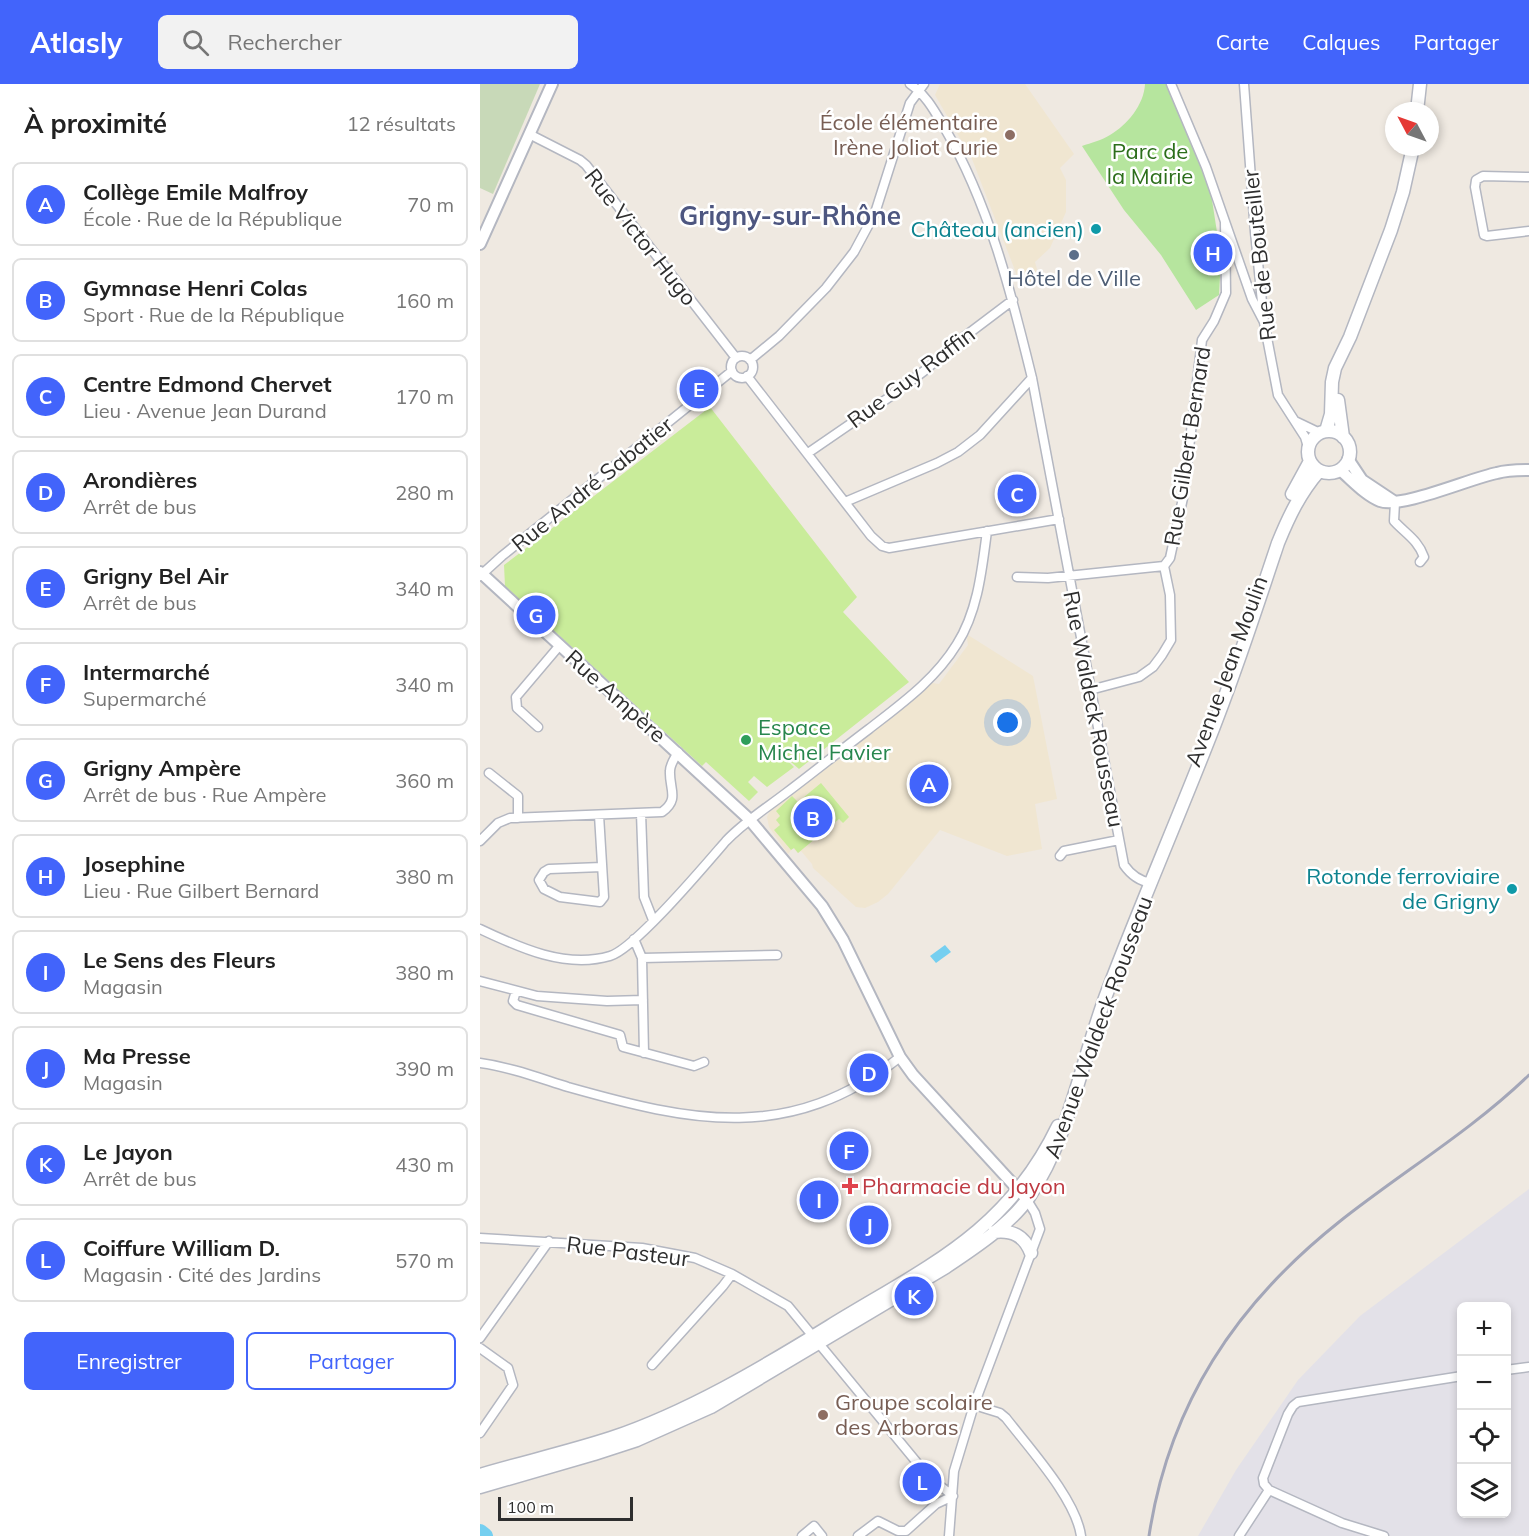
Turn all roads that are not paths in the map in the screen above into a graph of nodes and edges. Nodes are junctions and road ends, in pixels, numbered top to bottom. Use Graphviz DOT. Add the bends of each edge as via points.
graph roads {
  1 [pos="552,84"];
  2 [pos="910,84"];
  3 [pos="1171,84"];
  4 [pos="1244,84"];
  5 [pos="1420,84"];
  6 [pos="921,87"];
  7 [pos="1418,102"];
  8 [pos="531,135"];
  9 [pos="1411,156"];
  10 [pos="1529,177"];
  11 [pos="1225,222"];
  12 [pos="1529,231"];
  13 [pos="480,244"];
  14 [pos="1013,300"];
  15 [pos="1264,322"];
  16 [pos="1350,337"];
  17 [pos="736,358"];
  18 [pos="750,360"];
  19 [pos="732,371"];
  20 [pos="747,376"];
  21 [pos="1032,378"];
  22 [pos="1294,421"];
  23 [pos="1323,432"];
  24 [pos="1343,437"];
  25 [pos="1308,447"];
  26 [pos="808,453"];
  27 [pos="1348,459"];
  28 [pos="1310,461"];
  29 [pos="1340,470"];
  30 [pos="1529,470"];
  31 [pos="1319,471"];
  32 [pos="845,502"];
  33 [pos="1395,502"];
  34 [pos="1059,519"];
  35 [pos="987,531"];
  36 [pos="1420,562"];
  37 [pos="1164,566"];
  38 [pos="481,574"];
  39 [pos="1017,577"];
  40 [pos="1068,577"];
  41 [pos="560,645"];
  42 [pos="1090,690"];
  43 [pos="538,727"];
  44 [pos="678,752"];
  45 [pos="489,773"];
  46 [pos="641,813"];
  47 [pos="600,815"];
  48 [pos="518,818"];
  49 [pos="749,819"];
  50 [pos="1119,840"];
  51 [pos="480,841"];
  52 [pos="1060,856"];
  53 [pos="602,867"];
  54 [pos="1147,883"];
  55 [pos="653,920"];
  56 [pos="480,929"];
  57 [pos="634,939"];
  58 [pos="777,954"];
  59 [pos="642,958"];
  60 [pos="480,981"];
  61 [pos="516,991"];
  62 [pos="643,1000"];
  63 [pos="644,1053"];
  64 [pos="900,1058"];
  65 [pos="480,1062"];
  66 [pos="704,1062"];
  67 [pos="1018,1190"];
  68 [pos="1027,1200"];
  69 [pos="992,1232"];
  70 [pos="480,1238"];
  71 [pos="549,1241"];
  72 [pos="1031,1252"];
  73 [pos="732,1274"];
  74 [pos="480,1338"];
  75 [pos="817,1340"];
  76 [pos="480,1348"];
  77 [pos="652,1365"];
  78 [pos="1529,1367"];
  79 [pos="1511,1369"];
  80 [pos="1457,1377"];
  81 [pos="974,1405"];
  82 [pos="480,1433"];
  83 [pos="480,1475"];
  84 [pos="480,1487"];
  85 [pos="1269,1490"];
  86 [pos="953,1496"];
  87 [pos="802,1536"];
  88 [pos="822,1536"];
  89 [pos="858,1536"];
  90 [pos="949,1536"];
  91 [pos="1081,1536"];
  92 [pos="1239,1536"];
  93 [pos="1384,1536"];
  1 -- 8 [label="street"];
  2 -- 6 [label="street"];
  3 -- 11 [label="street"];
  4 -- 15 [label="street, Rue de Bouteiller"];
  5 -- 7 [label="main road"];
  6 -- 14 [label="street, Rue Waldeck Rousseau" via="961,158"];
  6 -- 18 [label="street" via="910,103 875,213 854,252 826,288"];
  8 -- 13 [label="street"];
  8 -- 17 [label="street, Rue Victor Hugo" via="586,165"];
  9 -- 16 [label="main road" via="1390,230"];
  10 -- 12 [label="street" via="1484,176 1476,180 1475,187 1484,235"];
  11 -- 15 [label="street"];
  11 -- 37 [label="street, Rue Gilbert Bernard" via="1226,293 1202,340 1183,498 1170,558"];
  14 -- 21 [label="street, Rue Waldeck Rousseau"];
  14 -- 26 [label="street, Rue Guy Raffin" via="900,390"];
  15 -- 22 [label="street, Rue de Bouteiller" via="1278,395"];
  16 -- 23 [label="main road" via="1335,368 1331,414"];
  16 -- 24 [label="main road" via="1338,386"];
  17 -- 18 [label="street"];
  17 -- 19 [label="street"];
  18 -- 20 [label="street" via="752,370"];
  19 -- 20 [label="street" via="739,377"];
  19 -- 38 [label="street, Rue André Sabatier"];
  20 -- 26 [label="street"];
  21 -- 32 [label="street" via="980,435 958,452"];
  21 -- 34 [label="street, Rue Waldeck Rousseau"];
  22 -- 23 [label="street"];
  22 -- 25 [label="street, Rue de Bouteiller"];
  23 -- 24 [label="main road"];
  23 -- 25 [label="main road"];
  24 -- 27 [label="main road" via="1349,447"];
  25 -- 28 [label="main road"];
  26 -- 32 [label="street"];
  27 -- 29 [label="main road"];
  27 -- 33 [label="street" via="1362,480"];
  28 -- 31 [label="main road"];
  28 -- 54 [label="main road, Avenue Jean Moulin" via="1280,518 1232,663"];
  29 -- 31 [label="main road"];
  29 -- 33 [label="street" via="1374,498"];
  30 -- 33 [label="street" via="1495,473"];
  31 -- 54 [label="main road, Avenue Jean Moulin" via="1292,510 1206,747"];
  32 -- 35 [label="street" via="871,536 885,547"];
  33 -- 36 [label="street" via="1394,521 1421,548 1424,557"];
  34 -- 35 [label="street"];
  34 -- 40 [label="street, Rue Waldeck Rousseau"];
  35 -- 49 [label="street" via="982,573 969,621 942,664 907,700"];
  37 -- 40 [label="street, Rue Gilbert Bernard"];
  37 -- 42 [label="street, Rue Gilbert Bernard" via="1170,595 1171,640 1153,667 1139,677"];
  38 -- 41 [label="street, Rue Ampère"];
  39 -- 40 [label="street, Rue Gilbert Bernard"];
  40 -- 42 [label="street, Rue Waldeck Rousseau"];
  41 -- 43 [label="street" via="516,698 517,708"];
  41 -- 44 [label="street, Rue Ampère"];
  42 -- 50 [label="street, Rue Waldeck Rousseau"];
  44 -- 46 [label="street" via="669,768 673,796 670,807 662,812"];
  44 -- 49 [label="street, Rue Ampère"];
  45 -- 48 [label="street" via="518,796"];
  46 -- 47 [label="street"];
  46 -- 55 [label="street" via="644,897"];
  47 -- 48 [label="street"];
  47 -- 53 [label="street"];
  48 -- 51 [label="street" via="498,823"];
  49 -- 55 [label="street"];
  49 -- 64 [label="street, Rue Ampère" via="822,906 843,940"];
  50 -- 52 [label="street" via="1064,850"];
  50 -- 54 [label="street, Rue Waldeck Rousseau" via="1124,865 1130,874"];
  53 -- 53 [label="street" via="604,897 600,902 560,897 544,889 539,880 549,869"];
  54 -- 67 [label="main road, Avenue Waldeck Rousseau" via="1107,974 1074,1090 1045,1152"];
  54 -- 68 [label="main road, Avenue Waldeck Rousseau" via="1062,1136"];
  55 -- 57 [label="street"];
  56 -- 57 [label="street" via="551,957 581,960 612,956"];
  57 -- 59 [label="street"];
  58 -- 59 [label="street"];
  59 -- 62 [label="street"];
  60 -- 61 [label="street"];
  61 -- 62 [label="street" via="567,999"];
  61 -- 63 [label="street" via="513,1001 517,1005 620,1035 623,1047"];
  62 -- 63 [label="street"];
  63 -- 66 [label="street" via="694,1066"];
  64 -- 65 [label="street" via="824,1103 790,1113 749,1118 672,1113 638,1106"];
  64 -- 67 [label="street, Rue Ampère"];
  67 -- 68 [label="street, Rue Ampère"];
  67 -- 75 [label="main road, Avenue Waldeck Rousseau" via="980,1230 942,1260"];
  68 -- 69 [label="main road, Avenue Waldeck Rousseau"];
  68 -- 72 [label="street" via="1040,1229"];
  69 -- 72 [label="main road" via="1015,1233 1027,1242"];
  69 -- 75 [label="main road, Avenue Waldeck Rousseau" via="946,1268"];
  70 -- 71 [label="street, Rue Pasteur"];
  71 -- 73 [label="street, Rue Pasteur" via="668,1252 695,1258"];
  71 -- 74 [label="street"];
  72 -- 81 [label="street"];
  73 -- 75 [label="street, Rue Pasteur" via="788,1306"];
  73 -- 77 [label="street"];
  75 -- 83 [label="main road" via="716,1393 613,1438"];
  75 -- 84 [label="main road" via="720,1403 674,1424 594,1454"];
  75 -- 86 [label="street, Rue Pasteur" via="928,1476"];
  76 -- 82 [label="street" via="508,1368 513,1385"];
  78 -- 79 [label="street"];
  80 -- 85 [label="street" via="1298,1402 1288,1414 1263,1478"];
  81 -- 86 [label="street" via="954,1471"];
  81 -- 91 [label="street" via="1006,1418 1069,1504"];
  85 -- 92 [label="street"];
  85 -- 93 [label="street" via="1342,1523"];
  86 -- 89 [label="street" via="936,1504 906,1532 878,1521"];
  86 -- 90 [label="street"];
  87 -- 88 [label="street" via="814,1526"];
}
